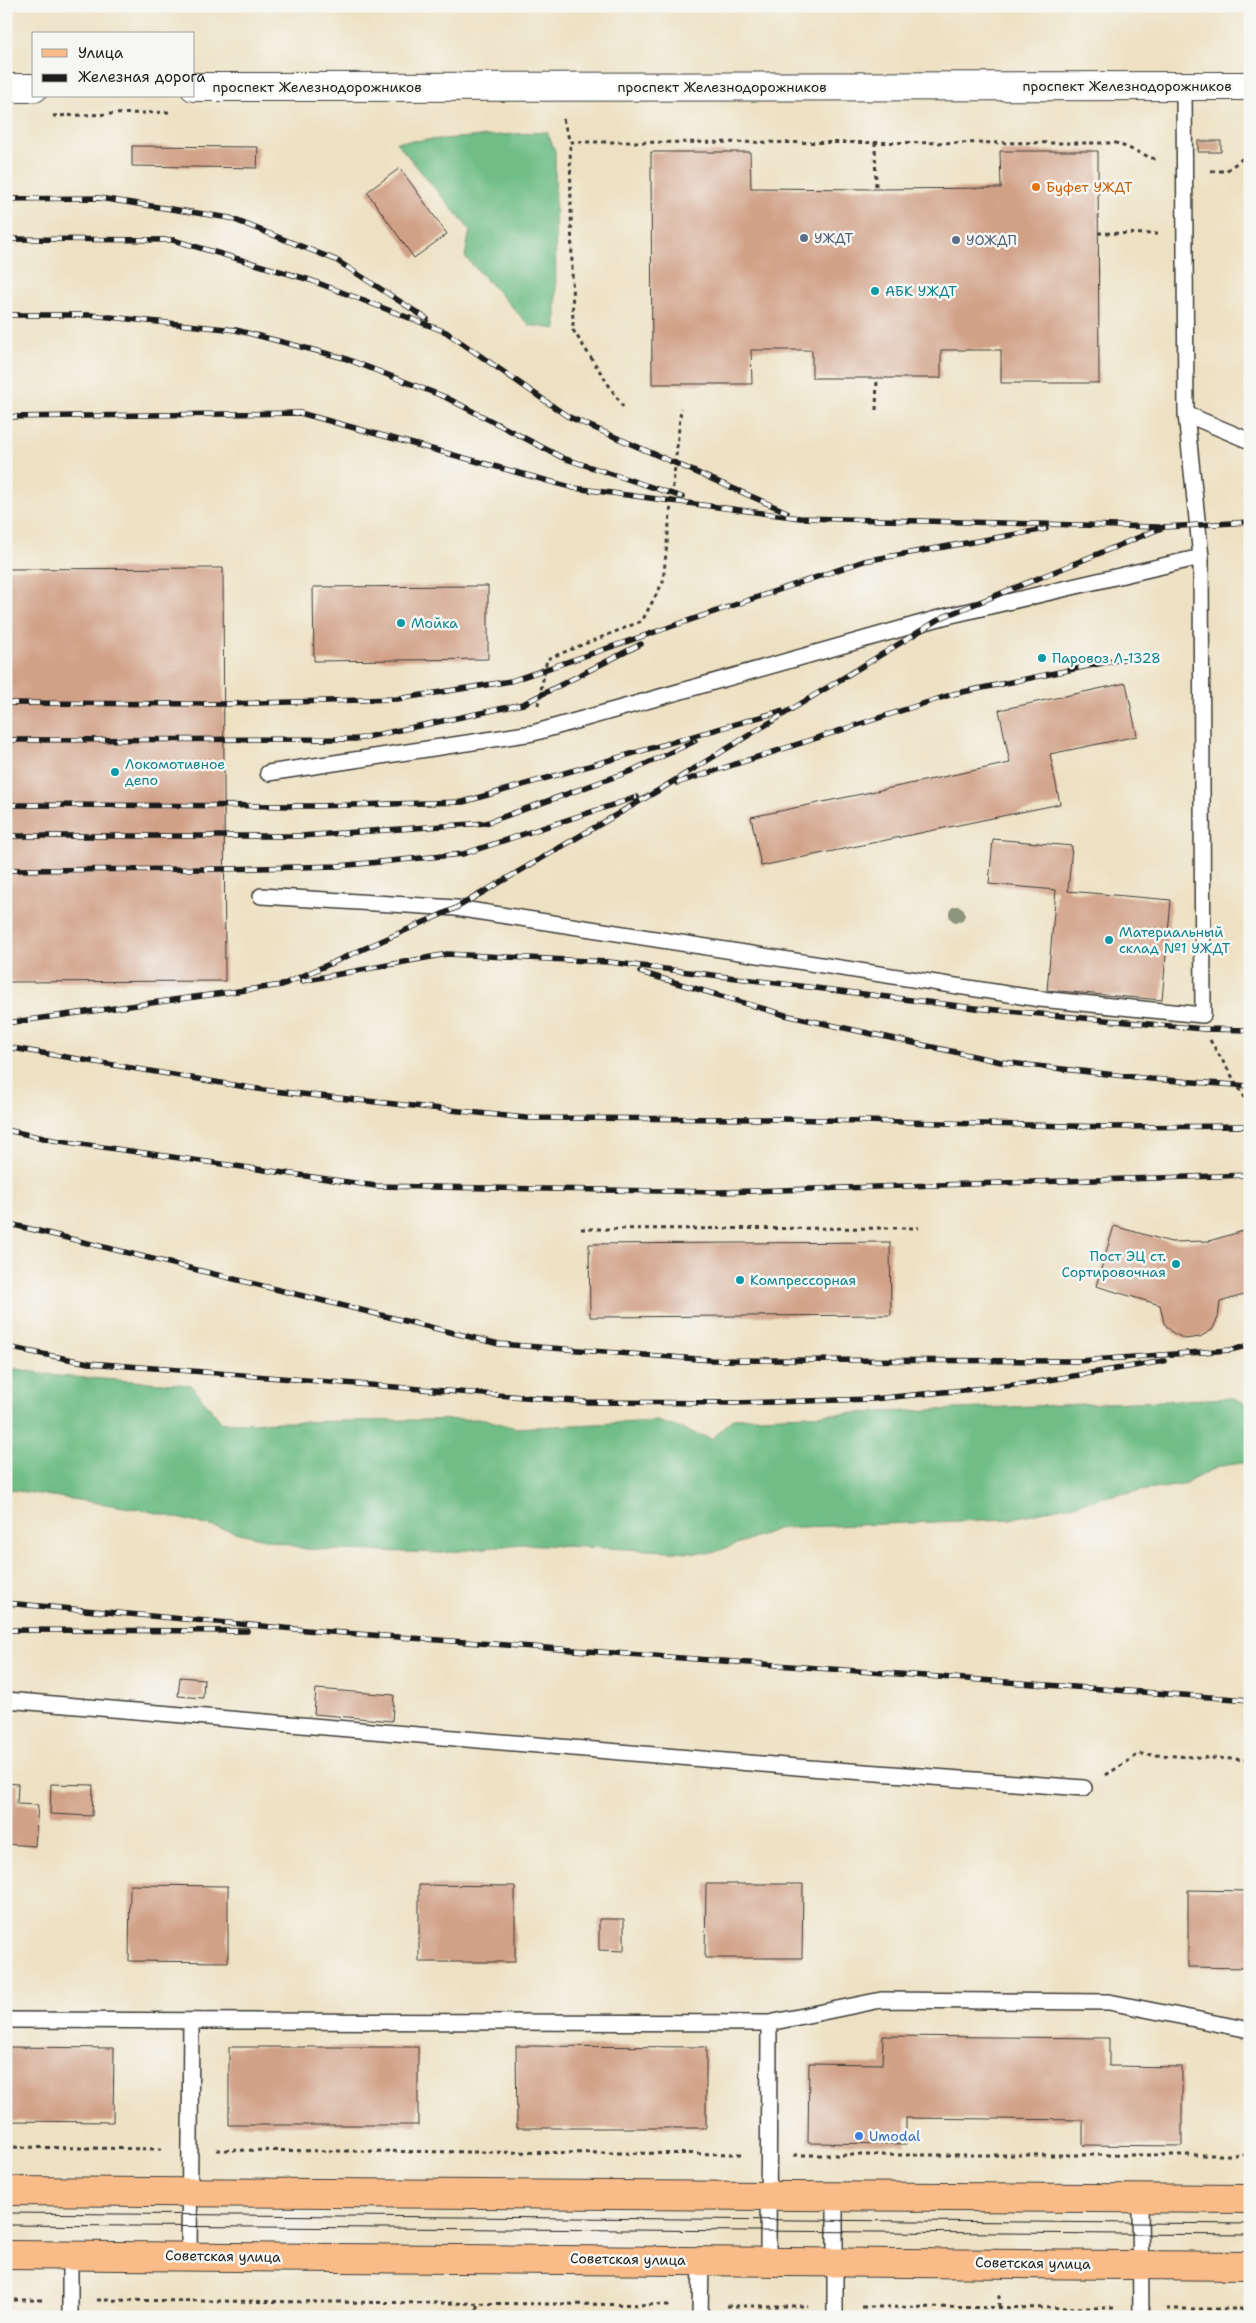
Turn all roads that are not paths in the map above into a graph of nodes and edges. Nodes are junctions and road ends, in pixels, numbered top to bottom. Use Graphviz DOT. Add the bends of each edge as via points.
graph roads {
  1 [pos="1184,86"];
  2 [pos="1250,86"];
  3 [pos="6,88"];
  4 [pos="32,88"];
  5 [pos="195,88"];
  6 [pos="1186,414"];
  7 [pos="1250,441"];
  8 [pos="1200,557"];
  9 [pos="268,773"];
  10 [pos="261,896"];
  11 [pos="6,1700"];
  12 [pos="1084,1788"];
  13 [pos="6,2020"];
  14 [pos="191,2022"];
  15 [pos="769,2022"];
  16 [pos="1250,2030"];
  17 [pos="6,2191"];
  18 [pos="190,2192"];
  19 [pos="768,2195"];
  20 [pos="835,2196"];
  21 [pos="1140,2198"];
  22 [pos="1250,2199"];
  23 [pos="70,2254"];
  24 [pos="6,2255"];
  25 [pos="189,2256"];
  26 [pos="701,2260"];
  27 [pos="768,2261"];
  28 [pos="835,2261"];
  29 [pos="1140,2265"];
  30 [pos="1250,2266"];
  31 [pos="71,2307"];
  32 [pos="700,2311"];
  33 [pos="835,2312"];
  34 [pos="1141,2313"];
  1 -- 2 [label="street, проспект Железнодорожников"];
  1 -- 5 [label="street, проспект Железнодорожников"];
  1 -- 6 [label="lane"];
  3 -- 4 [label="street"];
  6 -- 7 [label="lane"];
  6 -- 8 [label="lane"];
  8 -- 9 [label="lane" via="943,617 533,733"];
  8 -- 10 [label="lane" via="1203,1015 1040,999 456,908"];
  11 -- 12 [label="lane"];
  13 -- 14 [label="lane"];
  14 -- 15 [label="lane"];
  14 -- 18 [label="lane"];
  15 -- 16 [label="lane" via="881,2000 1109,2002"];
  15 -- 19 [label="lane"];
  17 -- 18 [label="main road"];
  18 -- 19 [label="main road"];
  18 -- 25 [label="lane"];
  19 -- 20 [label="main road"];
  19 -- 27 [label="lane"];
  20 -- 21 [label="main road"];
  20 -- 28 [label="lane"];
  21 -- 22 [label="main road"];
  21 -- 29 [label="lane"];
  23 -- 24 [label="main road, Советская улица"];
  23 -- 25 [label="main road, Советская улица"];
  23 -- 31 [label="lane"];
  25 -- 26 [label="main road, Советская улица"];
  26 -- 27 [label="main road, Советская улица"];
  26 -- 32 [label="lane"];
  27 -- 28 [label="main road, Советская улица"];
  28 -- 29 [label="main road, Советская улица"];
  28 -- 33 [label="lane"];
  29 -- 30 [label="main road, Советская улица"];
  29 -- 34 [label="lane"];
}
